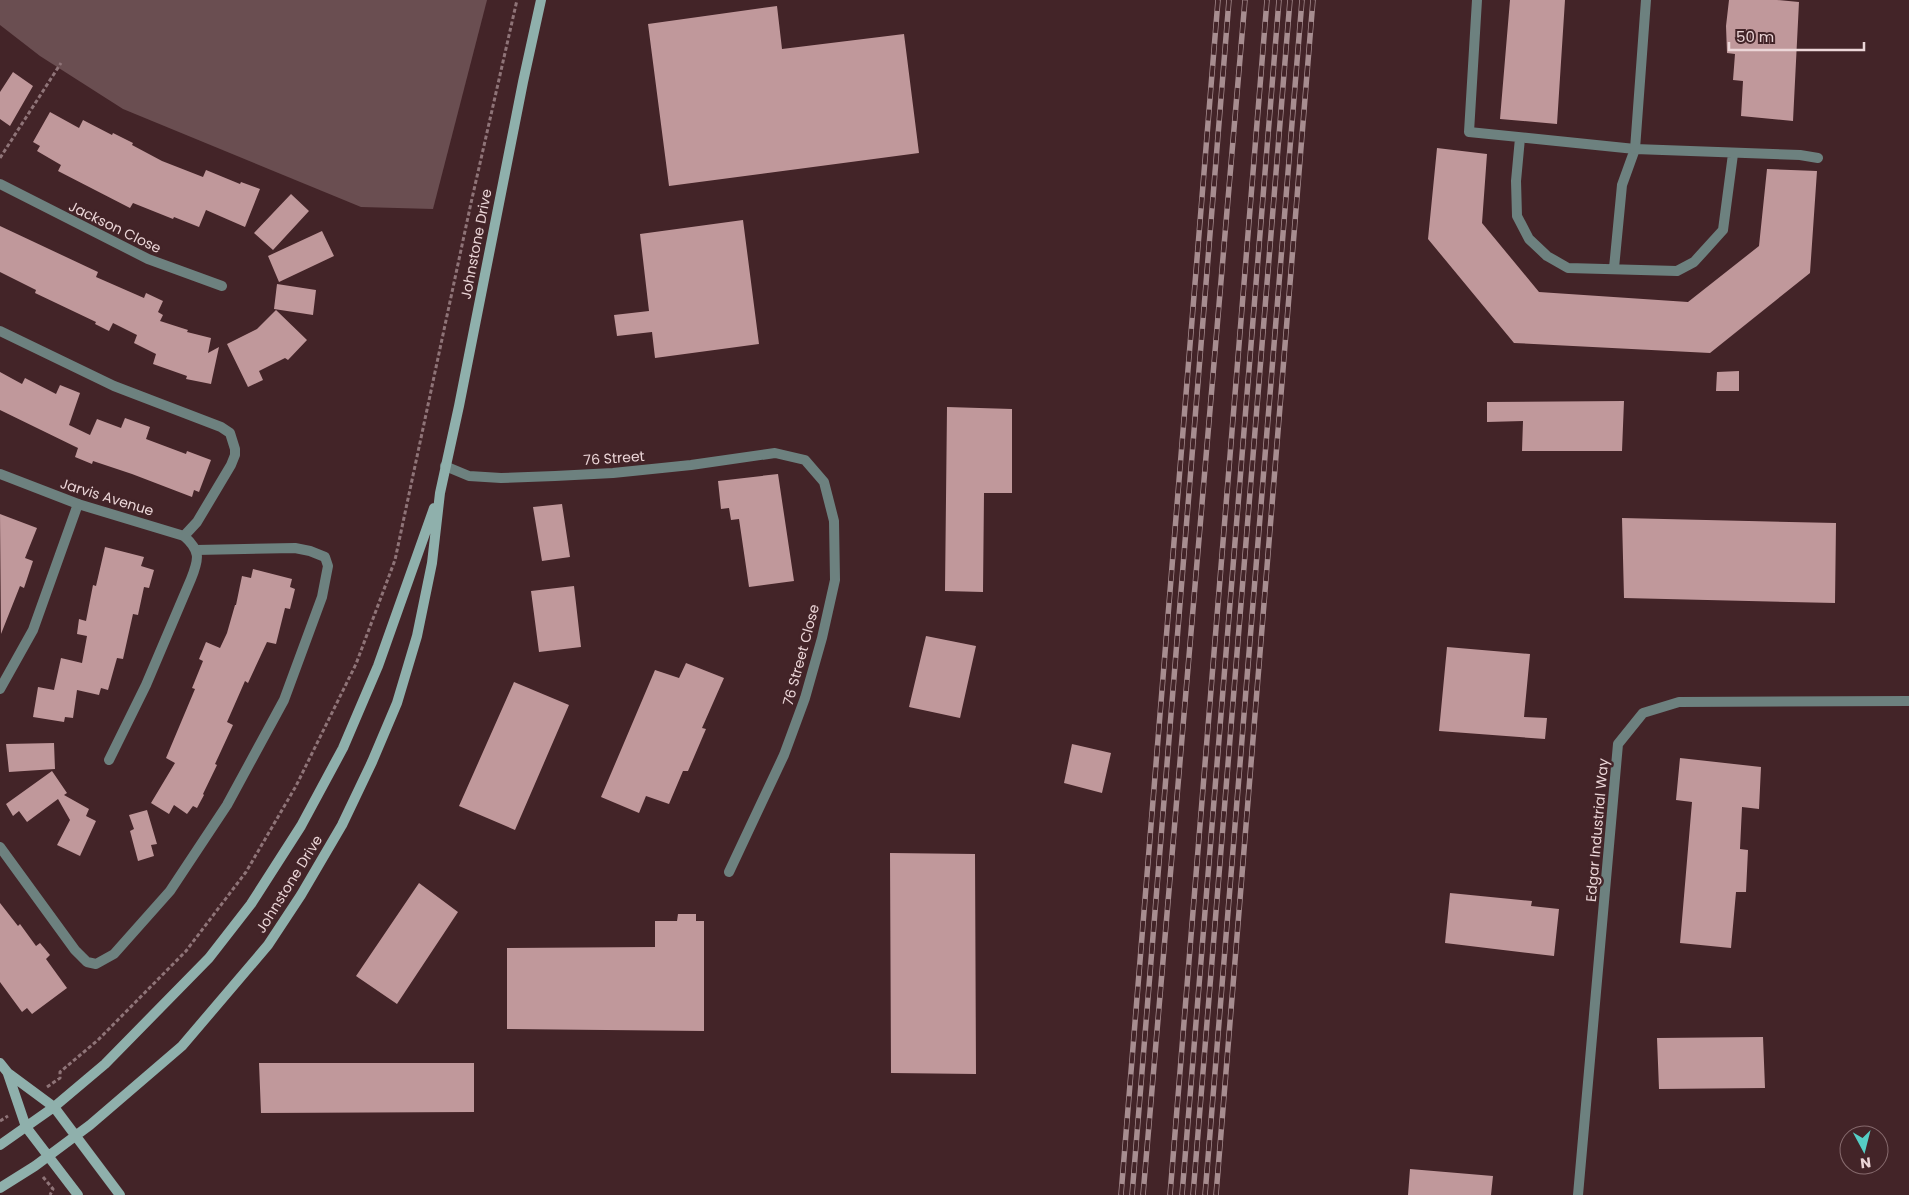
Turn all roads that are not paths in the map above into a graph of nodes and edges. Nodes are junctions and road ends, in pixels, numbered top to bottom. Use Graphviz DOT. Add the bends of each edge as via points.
graph roads {
  1 [pos="541,0"];
  2 [pos="1477,0"];
  3 [pos="1646,0"];
  4 [pos="1520,138"];
  5 [pos="1635,148"];
  6 [pos="1733,154"];
  7 [pos="1818,158"];
  8 [pos="0,184"];
  9 [pos="1614,268"];
  10 [pos="222,286"];
  11 [pos="0,331"];
  12 [pos="785,456"];
  13 [pos="445,466"];
  14 [pos="0,474"];
  15 [pos="440,493"];
  16 [pos="78,504"];
  17 [pos="184,536"];
  18 [pos="197,553"];
  19 [pos="0,689"];
  20 [pos="1909,701"];
  21 [pos="109,760"];
  22 [pos="0,847"];
  23 [pos="729,872"];
  24 [pos="0,1062"];
  25 [pos="8,1073"];
  26 [pos="54,1108"];
  27 [pos="26,1127"];
  28 [pos="75,1136"];
  29 [pos="0,1145"];
  30 [pos="48,1156"];
  31 [pos="0,1188"];
  32 [pos="78,1195"];
  33 [pos="120,1195"];
  34 [pos="1578,1195"];
  1 -- 13 [label="main road, Johnstone Drive"];
  2 -- 4 [label="street" via="1470,132"];
  3 -- 5 [label="street"];
  4 -- 5 [label="street"];
  4 -- 9 [label="street" via="1517,216 1529,239 1547,256 1568,268"];
  5 -- 6 [label="street"];
  5 -- 9 [label="street" via="1622,185"];
  6 -- 7 [label="street"];
  6 -- 9 [label="street" via="1723,230 1694,262 1677,272"];
  8 -- 10 [label="street, Jackson Close" via="148,259"];
  11 -- 17 [label="street" via="114,386 230,432 235,448 231,465 197,522"];
  12 -- 13 [label="street, 76 Street" via="775,453 613,473 510,477 468,476"];
  12 -- 23 [label="street, 76 Street Close" via="805,460 824,482 834,521 835,580 805,698 784,755"];
  13 -- 15 [label="main road, Johnstone Drive"];
  14 -- 16 [label="street, Jarvis Avenue"];
  15 -- 26 [label="main road, Johnstone Drive" via="378,666 343,748 301,826 251,904 209,958 106,1064"];
  15 -- 28 [label="main road, Johnstone Drive" via="432,562 417,636 397,703 342,825 274,936 231,990 182,1046"];
  16 -- 17 [label="street, Jarvis Avenue"];
  16 -- 19 [label="street" via="33,630"];
  17 -- 18 [label="street"];
  18 -- 21 [label="street" via="191,578 146,685"];
  18 -- 22 [label="street" via="295,548 326,557 328,566 322,598 284,700 227,805 170,891 114,954 96,964 86,962"];
  20 -- 34 [label="street, Edgar Industrial Way" via="1679,702 1643,713 1618,744"];
  24 -- 25 [label="main road"];
  25 -- 26 [label="main road"];
  25 -- 27 [label="main road"];
  26 -- 27 [label="main road, Johnstone Drive"];
  26 -- 28 [label="main road"];
  27 -- 29 [label="main road, Johnstone Drive"];
  27 -- 30 [label="main road"];
  28 -- 30 [label="main road, Johnstone Drive"];
  28 -- 33 [label="main road"];
  30 -- 31 [label="main road, Johnstone Drive"];
  30 -- 32 [label="main road"];
}
